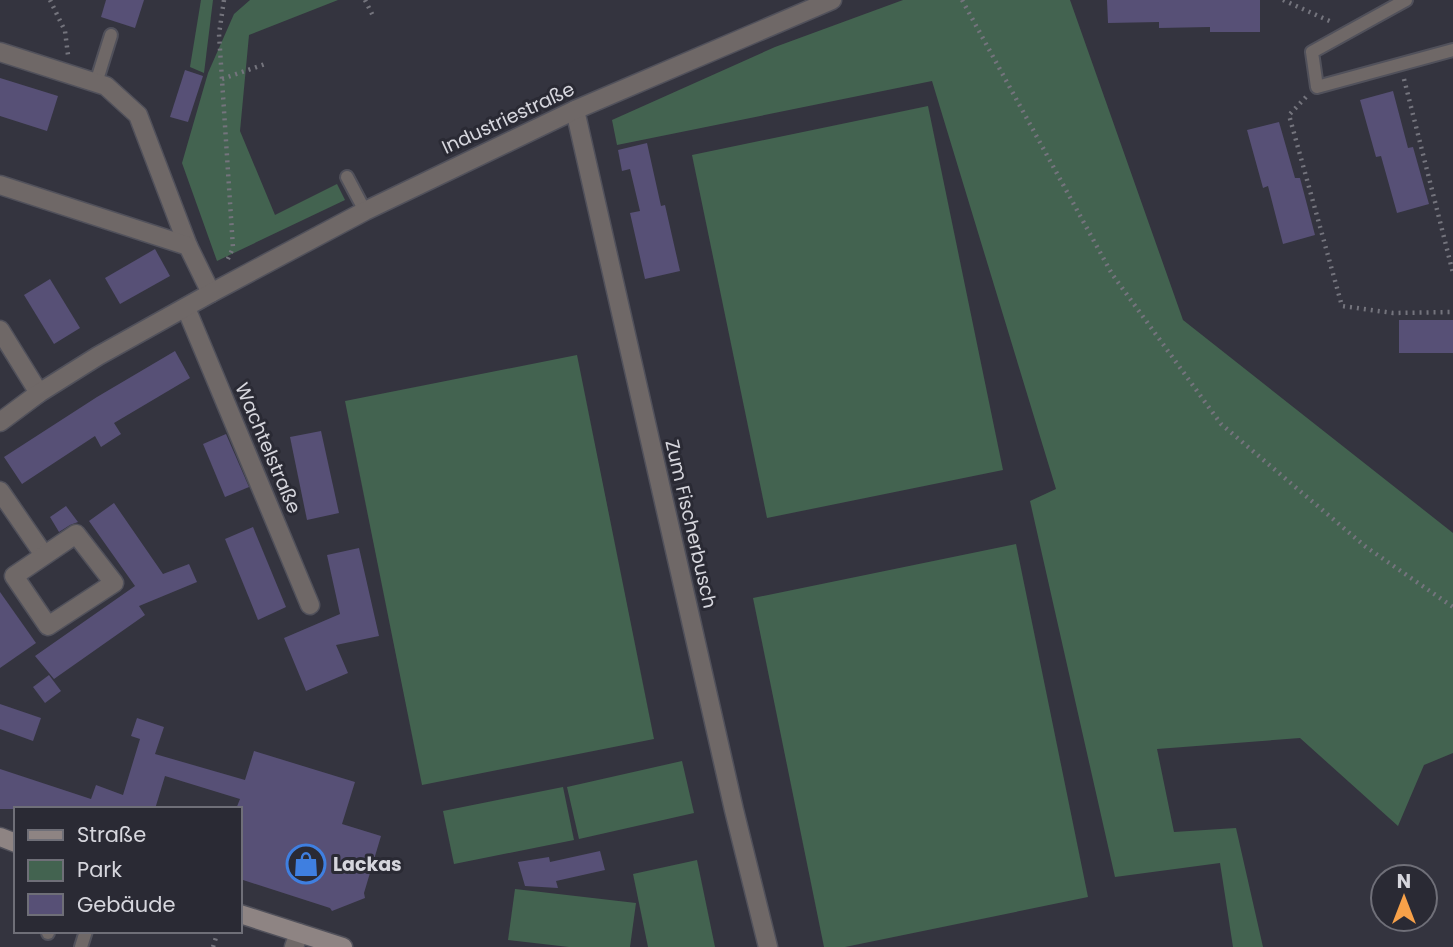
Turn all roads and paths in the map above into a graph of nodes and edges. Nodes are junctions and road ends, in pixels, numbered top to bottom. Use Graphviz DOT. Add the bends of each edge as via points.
graph roads {
  1 [pos="50,0"];
  2 [pos="224,0"];
  3 [pos="365,0"];
  4 [pos="962,0"];
  5 [pos="1283,0"];
  6 [pos="1406,0"];
  7 [pos="821,2"];
  8 [pos="373,16"];
  9 [pos="1351,30"];
  10 [pos="111,36"];
  11 [pos="1453,50"];
  12 [pos="0,52"];
  13 [pos="268,63"];
  14 [pos="1400,64"];
  15 [pos="70,74"];
  16 [pos="222,79"];
  17 [pos="96,83"];
  18 [pos="1317,87"];
  19 [pos="575,110"];
  20 [pos="346,177"];
  21 [pos="0,185"];
  22 [pos="365,211"];
  23 [pos="188,246"];
  24 [pos="1453,273"];
  25 [pos="211,293"];
  26 [pos="187,308"];
  27 [pos="1453,312"];
  28 [pos="0,330"];
  29 [pos="39,393"];
  30 [pos="0,422"];
  31 [pos="0,491"];
  32 [pos="44,555"];
  33 [pos="310,605"];
  34 [pos="1453,607"];
  35 [pos="242,915"];
  36 [pos="296,940"];
  37 [pos="343,947"];
  38 [pos="768,947"];
  1 -- 15 [label="path" via="65,31"];
  2 -- 16 [label="path" via="219,34"];
  3 -- 8 [label="path"];
  4 -- 34 [label="path" via="1112,274 1221,424 1366,547"];
  5 -- 9 [label="path"];
  6 -- 9 [label="lane"];
  7 -- 19 [label="street, Industriestraße"];
  9 -- 18 [label="lane" via="1312,52"];
  10 -- 17 [label="lane"];
  11 -- 14 [label="lane"];
  12 -- 15 [label="street"];
  13 -- 16 [label="path"];
  14 -- 18 [label="lane"];
  14 -- 24 [label="path"];
  15 -- 17 [label="street"];
  16 -- 25 [label="path" via="233,248"];
  17 -- 23 [label="street" via="106,86 138,116"];
  18 -- 27 [label="path" via="1289,115 1342,306 1393,313"];
  19 -- 22 [label="street, Industriestraße"];
  19 -- 38 [label="street, Zum Fischerbusch"];
  20 -- 22 [label="lane"];
  21 -- 23 [label="street"];
  22 -- 25 [label="street, Industriestraße"];
  23 -- 25 [label="street"];
  25 -- 26 [label="street, Industriestraße"];
  26 -- 29 [label="street, Industriestraße"];
  26 -- 33 [label="street, Wachtelstraße"];
  28 -- 29 [label="street"];
  29 -- 30 [label="street, Industriestraße"];
  31 -- 32 [label="street"];
  32 -- 32 [label="street" via="14,576 48,626 114,583 76,534"];
  35 -- 36 [label="main road"];
  36 -- 37 [label="main road"];
}
